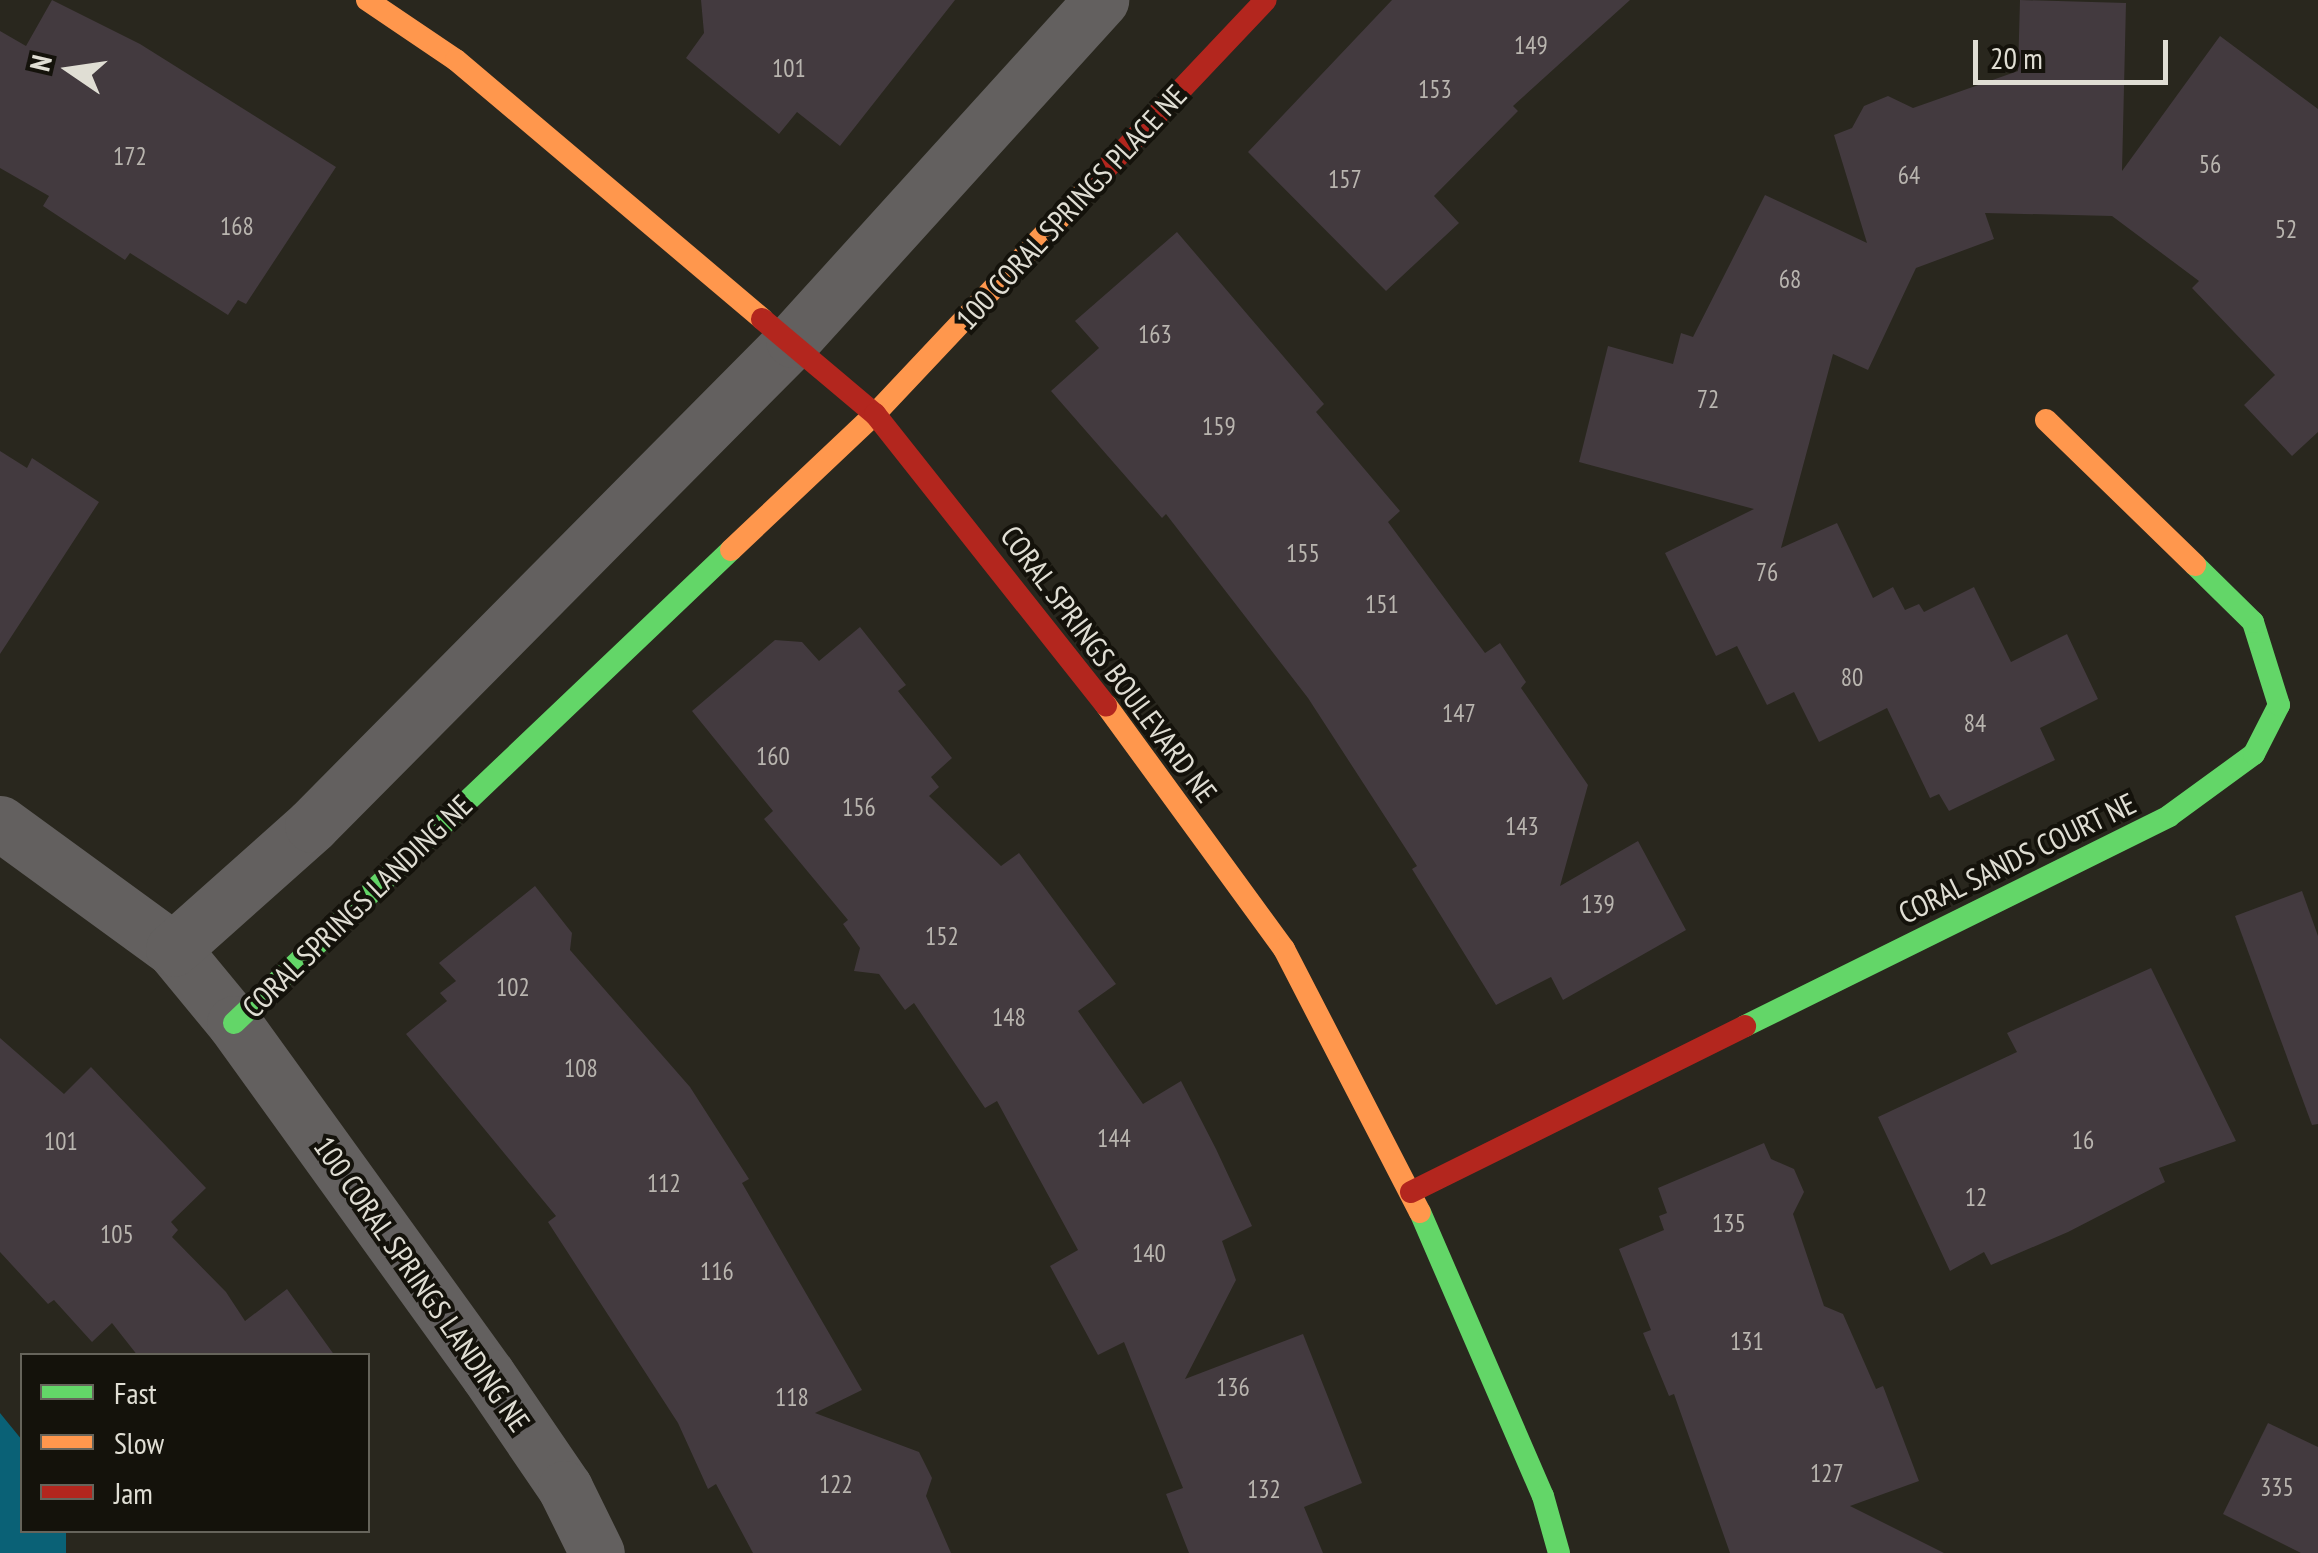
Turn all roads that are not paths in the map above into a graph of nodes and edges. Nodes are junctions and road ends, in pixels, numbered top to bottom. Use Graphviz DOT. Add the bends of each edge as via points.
graph roads {
  1 [pos="366,0"];
  2 [pos="1101,0"];
  3 [pos="1266,0"];
  4 [pos="793,340"];
  5 [pos="874,414"];
  6 [pos="2046,420"];
  7 [pos="0,823"];
  8 [pos="173,949"];
  9 [pos="234,1023"];
  10 [pos="1410,1192"];
  11 [pos="597,1553"];
  12 [pos="1559,1553"];
  1 -- 4 [label="street, CORAL SPRINGS BOULEVARD NE" via="456,60"];
  2 -- 4 [label="street"];
  3 -- 5 [label="street, 100 CORAL SPRINGS PLACE NE"];
  4 -- 5 [label="street, CORAL SPRINGS BOULEVARD NE"];
  4 -- 8 [label="street" via="312,825"];
  5 -- 9 [label="street, CORAL SPRINGS LANDING NE"];
  5 -- 10 [label="street, CORAL SPRINGS BOULEVARD NE" via="1082,672 1284,949"];
  6 -- 10 [label="street, CORAL SANDS COURT NE" via="2253,622 2279,705 2254,754 2170,816"];
  7 -- 8 [label="street, CORAL SPRINGS LANDING NE"];
  8 -- 9 [label="street, CORAL SPRINGS LANDING NE"];
  9 -- 11 [label="street, 100 CORAL SPRINGS LANDING NE" via="488,1374 565,1488"];
  10 -- 12 [label="street, CORAL SPRINGS BOULEVARD NE" via="1543,1496"];
}
